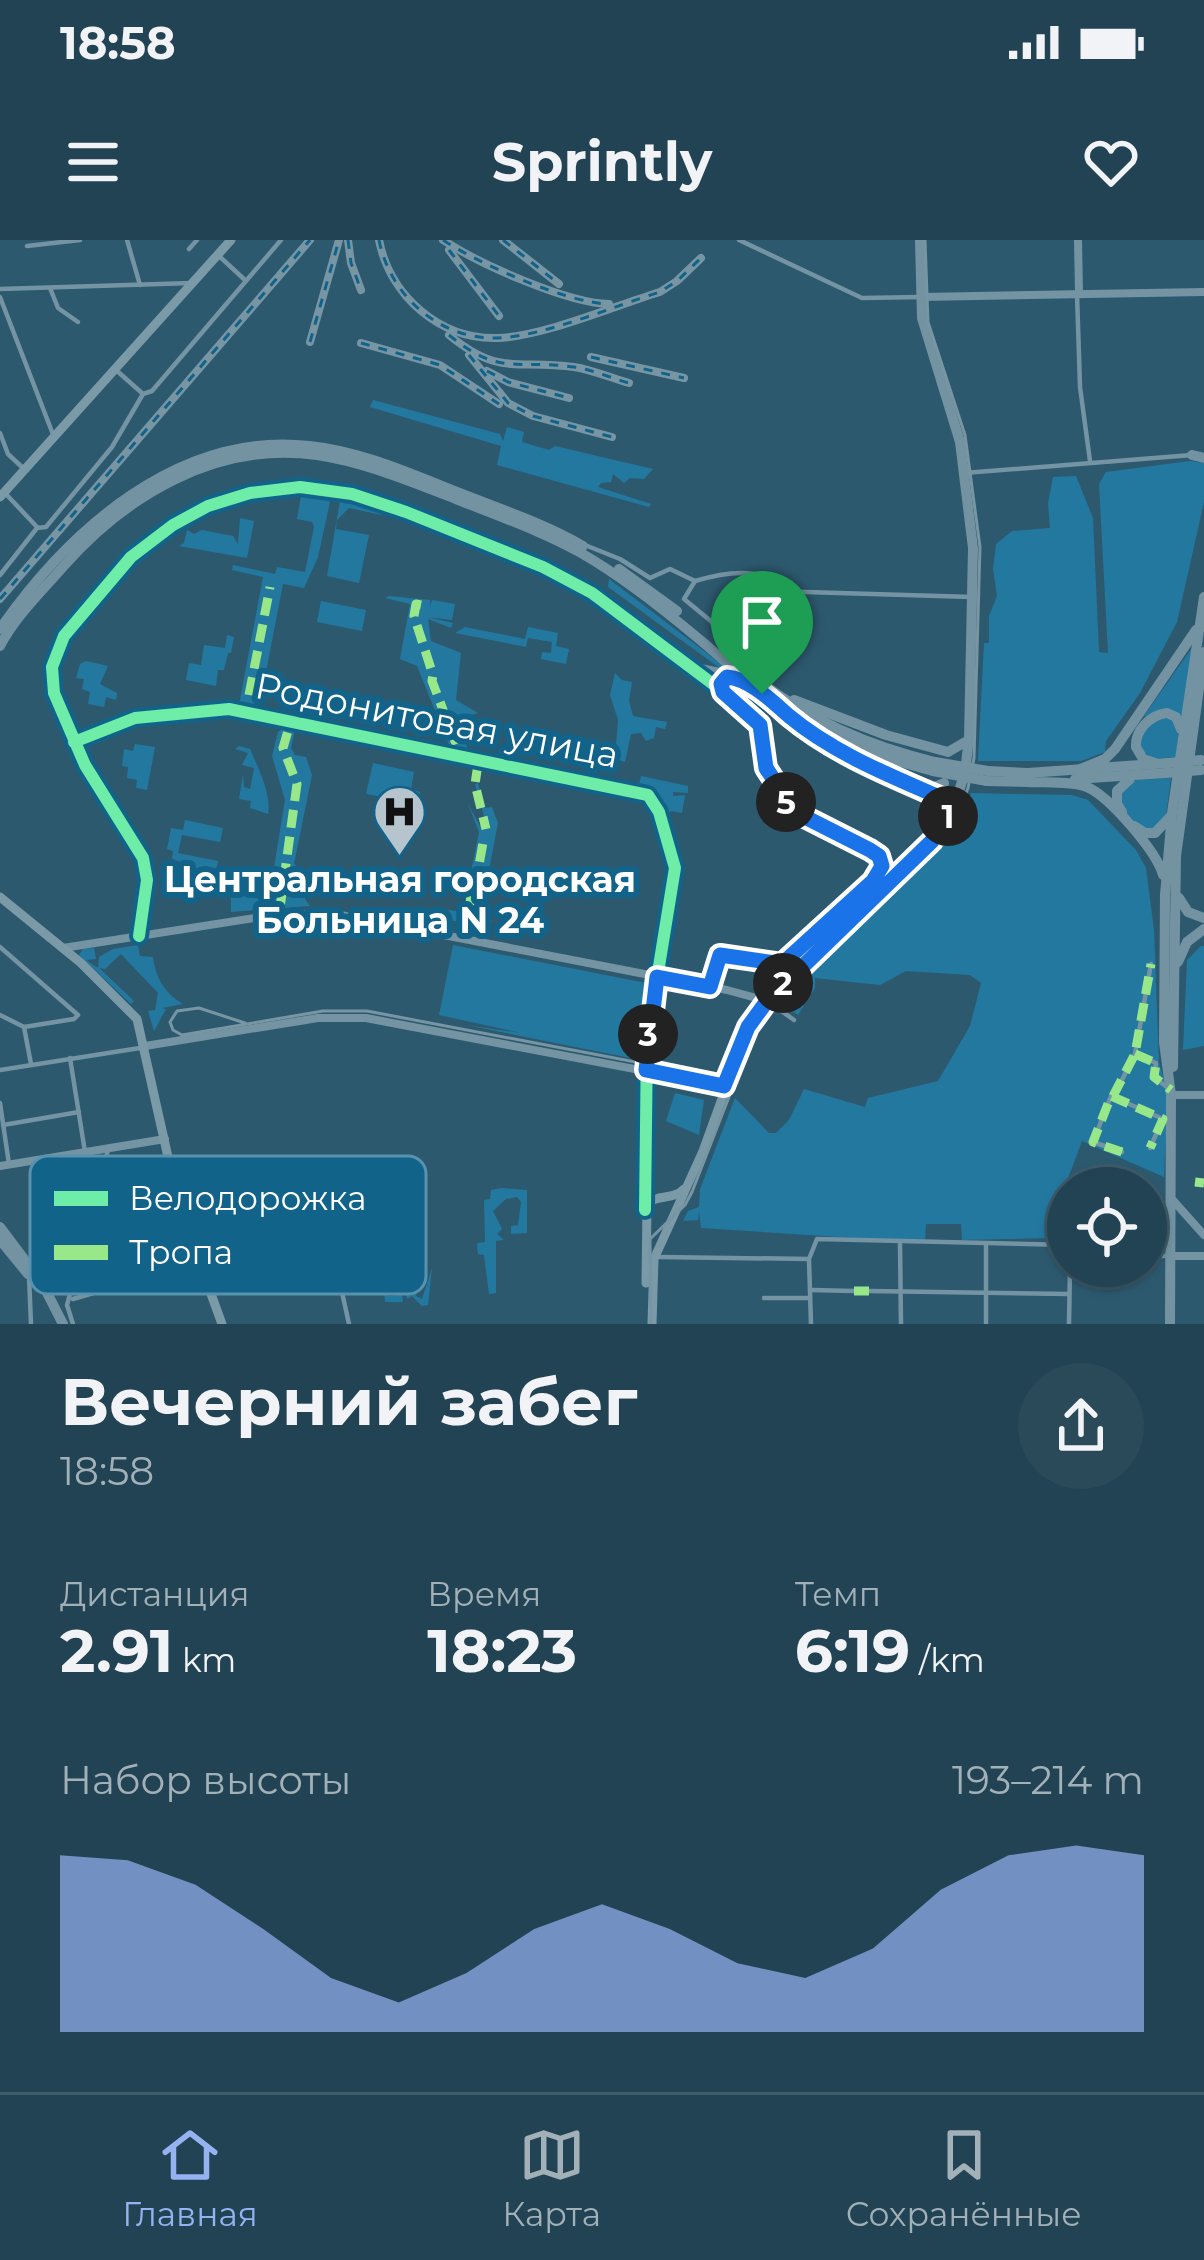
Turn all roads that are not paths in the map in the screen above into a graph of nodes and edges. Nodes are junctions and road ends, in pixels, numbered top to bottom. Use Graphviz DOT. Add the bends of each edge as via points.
graph roads {
  1 [pos="80,240"];
  2 [pos="127,240"];
  3 [pos="197,240"];
  4 [pos="231,240"];
  5 [pos="281,240"];
  6 [pos="739,240"];
  7 [pos="920,240"];
  8 [pos="1078,240"];
  9 [pos="27,245"];
  10 [pos="189,249"];
  11 [pos="218,255"];
  12 [pos="246,281"];
  13 [pos="192,283"];
  14 [pos="140,285"];
  15 [pos="50,288"];
  16 [pos="1204,292"];
  17 [pos="0,293"];
  18 [pos="1078,293"];
  19 [pos="921,297"];
  20 [pos="78,322"];
  21 [pos="115,368"];
  22 [pos="143,394"];
  23 [pos="0,433"];
  24 [pos="54,437"];
  25 [pos="1200,456"];
  26 [pos="1090,461"];
  27 [pos="25,470"];
  28 [pos="964,473"];
  29 [pos="2,495"];
  30 [pos="37,528"];
  31 [pos="578,543"];
  32 [pos="0,575"];
  33 [pos="695,581"];
  34 [pos="1204,597"];
  35 [pos="972,598"];
  36 [pos="1201,616"];
  37 [pos="0,628"];
  38 [pos="0,646"];
  39 [pos="722,650"];
  40 [pos="1204,652"];
  41 [pos="689,665"];
  42 [pos="735,677"];
  43 [pos="764,690"];
  44 [pos="723,692"];
  45 [pos="775,704"];
  46 [pos="1204,708"];
  47 [pos="969,738"];
  48 [pos="1188,738"];
  49 [pos="74,742"];
  50 [pos="948,752"];
  51 [pos="1203,765"];
  52 [pos="934,767"];
  53 [pos="1162,768"];
  54 [pos="1078,770"];
  55 [pos="988,776"];
  56 [pos="1028,782"];
  57 [pos="944,783"];
  58 [pos="926,791"];
  59 [pos="950,802"];
  60 [pos="1172,813"];
  61 [pos="1176,865"];
  62 [pos="1165,896"];
  63 [pos="0,900"];
  64 [pos="1204,918"];
  65 [pos="1204,929"];
  66 [pos="139,936"];
  67 [pos="84,944"];
  68 [pos="0,947"];
  69 [pos="63,948"];
  70 [pos="81,963"];
  71 [pos="1151,964"];
  72 [pos="657,977"];
  73 [pos="1173,977"];
  74 [pos="710,987"];
  75 [pos="767,1001"];
  76 [pos="0,1015"];
  77 [pos="794,1020"];
  78 [pos="24,1027"];
  79 [pos="146,1046"];
  80 [pos="1135,1054"];
  81 [pos="70,1058"];
  82 [pos="31,1064"];
  83 [pos="0,1070"];
  84 [pos="646,1070"];
  85 [pos="724,1086"];
  86 [pos="1172,1093"];
  87 [pos="1204,1095"];
  88 [pos="1113,1096"];
  89 [pos="0,1103"];
  90 [pos="79,1112"];
  91 [pos="3,1125"];
  92 [pos="165,1139"];
  93 [pos="108,1148"];
  94 [pos="1150,1148"];
  95 [pos="85,1152"];
  96 [pos="1122,1152"];
  97 [pos="60,1156"];
  98 [pos="106,1156"];
  99 [pos="169,1156"];
  100 [pos="5,1165"];
  101 [pos="691,1180"];
  102 [pos="1171,1197"];
  103 [pos="652,1201"];
  104 [pos="675,1213"];
  105 [pos="0,1227"];
  106 [pos="1204,1234"];
  107 [pos="0,1240"];
  108 [pos="986,1243"];
  109 [pos="900,1244"];
  110 [pos="1047,1244"];
  111 [pos="645,1248"];
  112 [pos="657,1254"];
  113 [pos="1167,1256"];
  114 [pos="1171,1256"];
  115 [pos="1204,1256"];
  116 [pos="809,1259"];
  117 [pos="30,1266"];
  118 [pos="29,1276"];
  119 [pos="1070,1287"];
  120 [pos="854,1291"];
  121 [pos="869,1291"];
  122 [pos="902,1291"];
  123 [pos="986,1292"];
  124 [pos="115,1294"];
  125 [pos="211,1294"];
  126 [pos="343,1294"];
  127 [pos="810,1294"];
  128 [pos="1070,1294"];
  129 [pos="764,1298"];
  130 [pos="62,1314"];
  131 [pos="31,1320"];
  132 [pos="73,1324"];
  133 [pos="222,1324"];
  134 [pos="349,1324"];
  135 [pos="650,1324"];
  136 [pos="811,1324"];
  137 [pos="901,1324"];
  138 [pos="986,1324"];
  139 [pos="1069,1324"];
  140 [pos="1171,1324"];
  1 -- 9 [label="street"];
  2 -- 14 [label="street"];
  3 -- 10 [label="street"];
  4 -- 11 [label="main road"];
  5 -- 12 [label="street"];
  6 -- 19 [label="street" via="862,298"];
  7 -- 19 [label="main road"];
  8 -- 18 [label="street"];
  11 -- 12 [label="street"];
  11 -- 13 [label="main road"];
  12 -- 22 [label="street"];
  13 -- 14 [label="street"];
  13 -- 21 [label="main road"];
  14 -- 15 [label="street"];
  15 -- 17 [label="street"];
  15 -- 20 [label="street" via="58,308"];
  16 -- 18 [label="street"];
  17 -- 24 [label="street"];
  18 -- 19 [label="street"];
  18 -- 26 [label="street"];
  19 -- 28 [label="main road"];
  21 -- 22 [label="street"];
  21 -- 24 [label="main road"];
  22 -- 30 [label="street" via="112,447"];
  23 -- 27 [label="street"];
  24 -- 27 [label="main road"];
  25 -- 26 [label="street"];
  26 -- 28 [label="street"];
  27 -- 29 [label="main road"];
  28 -- 35 [label="main road"];
  29 -- 30 [label="street"];
  30 -- 32 [label="street"];
  31 -- 33 [label="street" via="650,578 670,569"];
  31 -- 37 [label="main road" via="372,460 306,445 256,448 168,472 126,496"];
  31 -- 39 [label="main road"];
  33 -- 35 [label="street" via="762,574 772,591"];
  33 -- 39 [label="street" via="684,599 712,622"];
  34 -- 36 [label="main road"];
  35 -- 47 [label="main road"];
  36 -- 48 [label="main road"];
  36 -- 54 [label="main road" via="1126,735 1105,759"];
  38 -- 43 [label="main road" via="81,547 132,502 218,464 307,454 386,473 577,550"];
  39 -- 43 [label="main road"];
  40 -- 48 [label="main road"];
  41 -- 42 [label="street"];
  41 -- 44 [label="street"];
  41 -- 49 [label="street" via="543,567 352,494 265,490 208,506 149,541 78,617 55,655 52,682"];
  42 -- 43 [label="street"];
  42 -- 44 [label="street" via="723,680"];
  43 -- 45 [label="main road"];
  43 -- 50 [label="main road"];
  43 -- 52 [label="main road" via="824,724"];
  44 -- 74 [label="street" via="760,725 766,768 795,812 870,850 882,866 795,957 776,966 717,956"];
  45 -- 52 [label="main road" via="843,741"];
  45 -- 58 [label="main road" via="826,741"];
  46 -- 48 [label="main road"];
  47 -- 50 [label="main road"];
  47 -- 59 [label="main road"];
  48 -- 53 [label="main road" via="1167,712 1151,718 1136,747"];
  48 -- 60 [label="main road"];
  48 -- 61 [label="main road"];
  49 -- 66 [label="street" via="143,858"];
  49 -- 72 [label="street, Родонитовая улица" via="135,718 228,709 649,795 676,868"];
  50 -- 57 [label="main road"];
  51 -- 53 [label="main road, bridge"];
  52 -- 55 [label="main road, bridge"];
  53 -- 54 [label="main road"];
  53 -- 56 [label="main road"];
  53 -- 60 [label="main road" via="1122,782 1117,804 1145,833 1164,828"];
  54 -- 55 [label="main road"];
  55 -- 56 [label="main road"];
  56 -- 62 [label="main road" via="1099,795 1156,858"];
  57 -- 58 [label="main road"];
  57 -- 59 [label="main road"];
  58 -- 59 [label="main road"];
  59 -- 75 [label="main road" via="932,841"];
  60 -- 62 [label="main road"];
  61 -- 64 [label="main road" via="1180,904"];
  61 -- 73 [label="main road"];
  62 -- 86 [label="main road"];
  63 -- 69 [label="main road"];
  65 -- 73 [label="main road" via="1183,949"];
  66 -- 67 [label="street"];
  66 -- 72 [label="street" via="311,912"];
  67 -- 69 [label="street"];
  67 -- 70 [label="street"];
  68 -- 78 [label="street" via="78,1017"];
  69 -- 70 [label="main road"];
  70 -- 79 [label="main road" via="134,1014"];
  71 -- 80 [label="street"];
  72 -- 74 [label="street"];
  72 -- 84 [label="street"];
  73 -- 86 [label="main road"];
  74 -- 75 [label="street"];
  75 -- 77 [label="street"];
  75 -- 85 [label="main road"];
  76 -- 78 [label="street"];
  78 -- 82 [label="street"];
  79 -- 81 [label="street"];
  79 -- 84 [label="street" via="354,1017"];
  79 -- 92 [label="main road"];
  80 -- 86 [label="street" via="1156,1063 1154,1077"];
  80 -- 88 [label="street"];
  81 -- 82 [label="street"];
  81 -- 90 [label="street"];
  82 -- 83 [label="street"];
  84 -- 85 [label="street"];
  84 -- 103 [label="street"];
  85 -- 101 [label="main road"];
  86 -- 87 [label="street"];
  86 -- 102 [label="main road"];
  88 -- 94 [label="street" via="1163,1119"];
  88 -- 96 [label="street" via="1093,1142"];
  89 -- 91 [label="street"];
  90 -- 91 [label="street"];
  90 -- 95 [label="street"];
  91 -- 100 [label="street"];
  92 -- 93 [label="street"];
  92 -- 99 [label="main road"];
  93 -- 95 [label="street"];
  93 -- 98 [label="street"];
  95 -- 97 [label="street"];
  101 -- 103 [label="main road" via="680,1193"];
  101 -- 104 [label="main road"];
  102 -- 106 [label="street"];
  102 -- 114 [label="main road"];
  103 -- 104 [label="main road" via="674,1204"];
  103 -- 111 [label="main road"];
  104 -- 112 [label="main road"];
  105 -- 117 [label="main road"];
  107 -- 118 [label="main road"];
  108 -- 109 [label="street"];
  108 -- 110 [label="street"];
  108 -- 123 [label="street"];
  109 -- 116 [label="street" via="817,1239"];
  109 -- 122 [label="street"];
  111 -- 112 [label="main road"];
  111 -- 135 [label="main road"];
  112 -- 116 [label="street"];
  112 -- 135 [label="main road"];
  113 -- 114 [label="street"];
  114 -- 115 [label="street"];
  114 -- 140 [label="main road"];
  116 -- 127 [label="street"];
  118 -- 131 [label="street"];
  119 -- 128 [label="street"];
  120 -- 127 [label="street"];
  121 -- 122 [label="street"];
  122 -- 123 [label="street"];
  122 -- 137 [label="street"];
  123 -- 128 [label="street"];
  123 -- 138 [label="street"];
  124 -- 130 [label="street"];
  125 -- 133 [label="main road"];
  126 -- 134 [label="street"];
  127 -- 129 [label="street"];
  127 -- 136 [label="street"];
  128 -- 139 [label="street"];
  130 -- 132 [label="street"];
}
